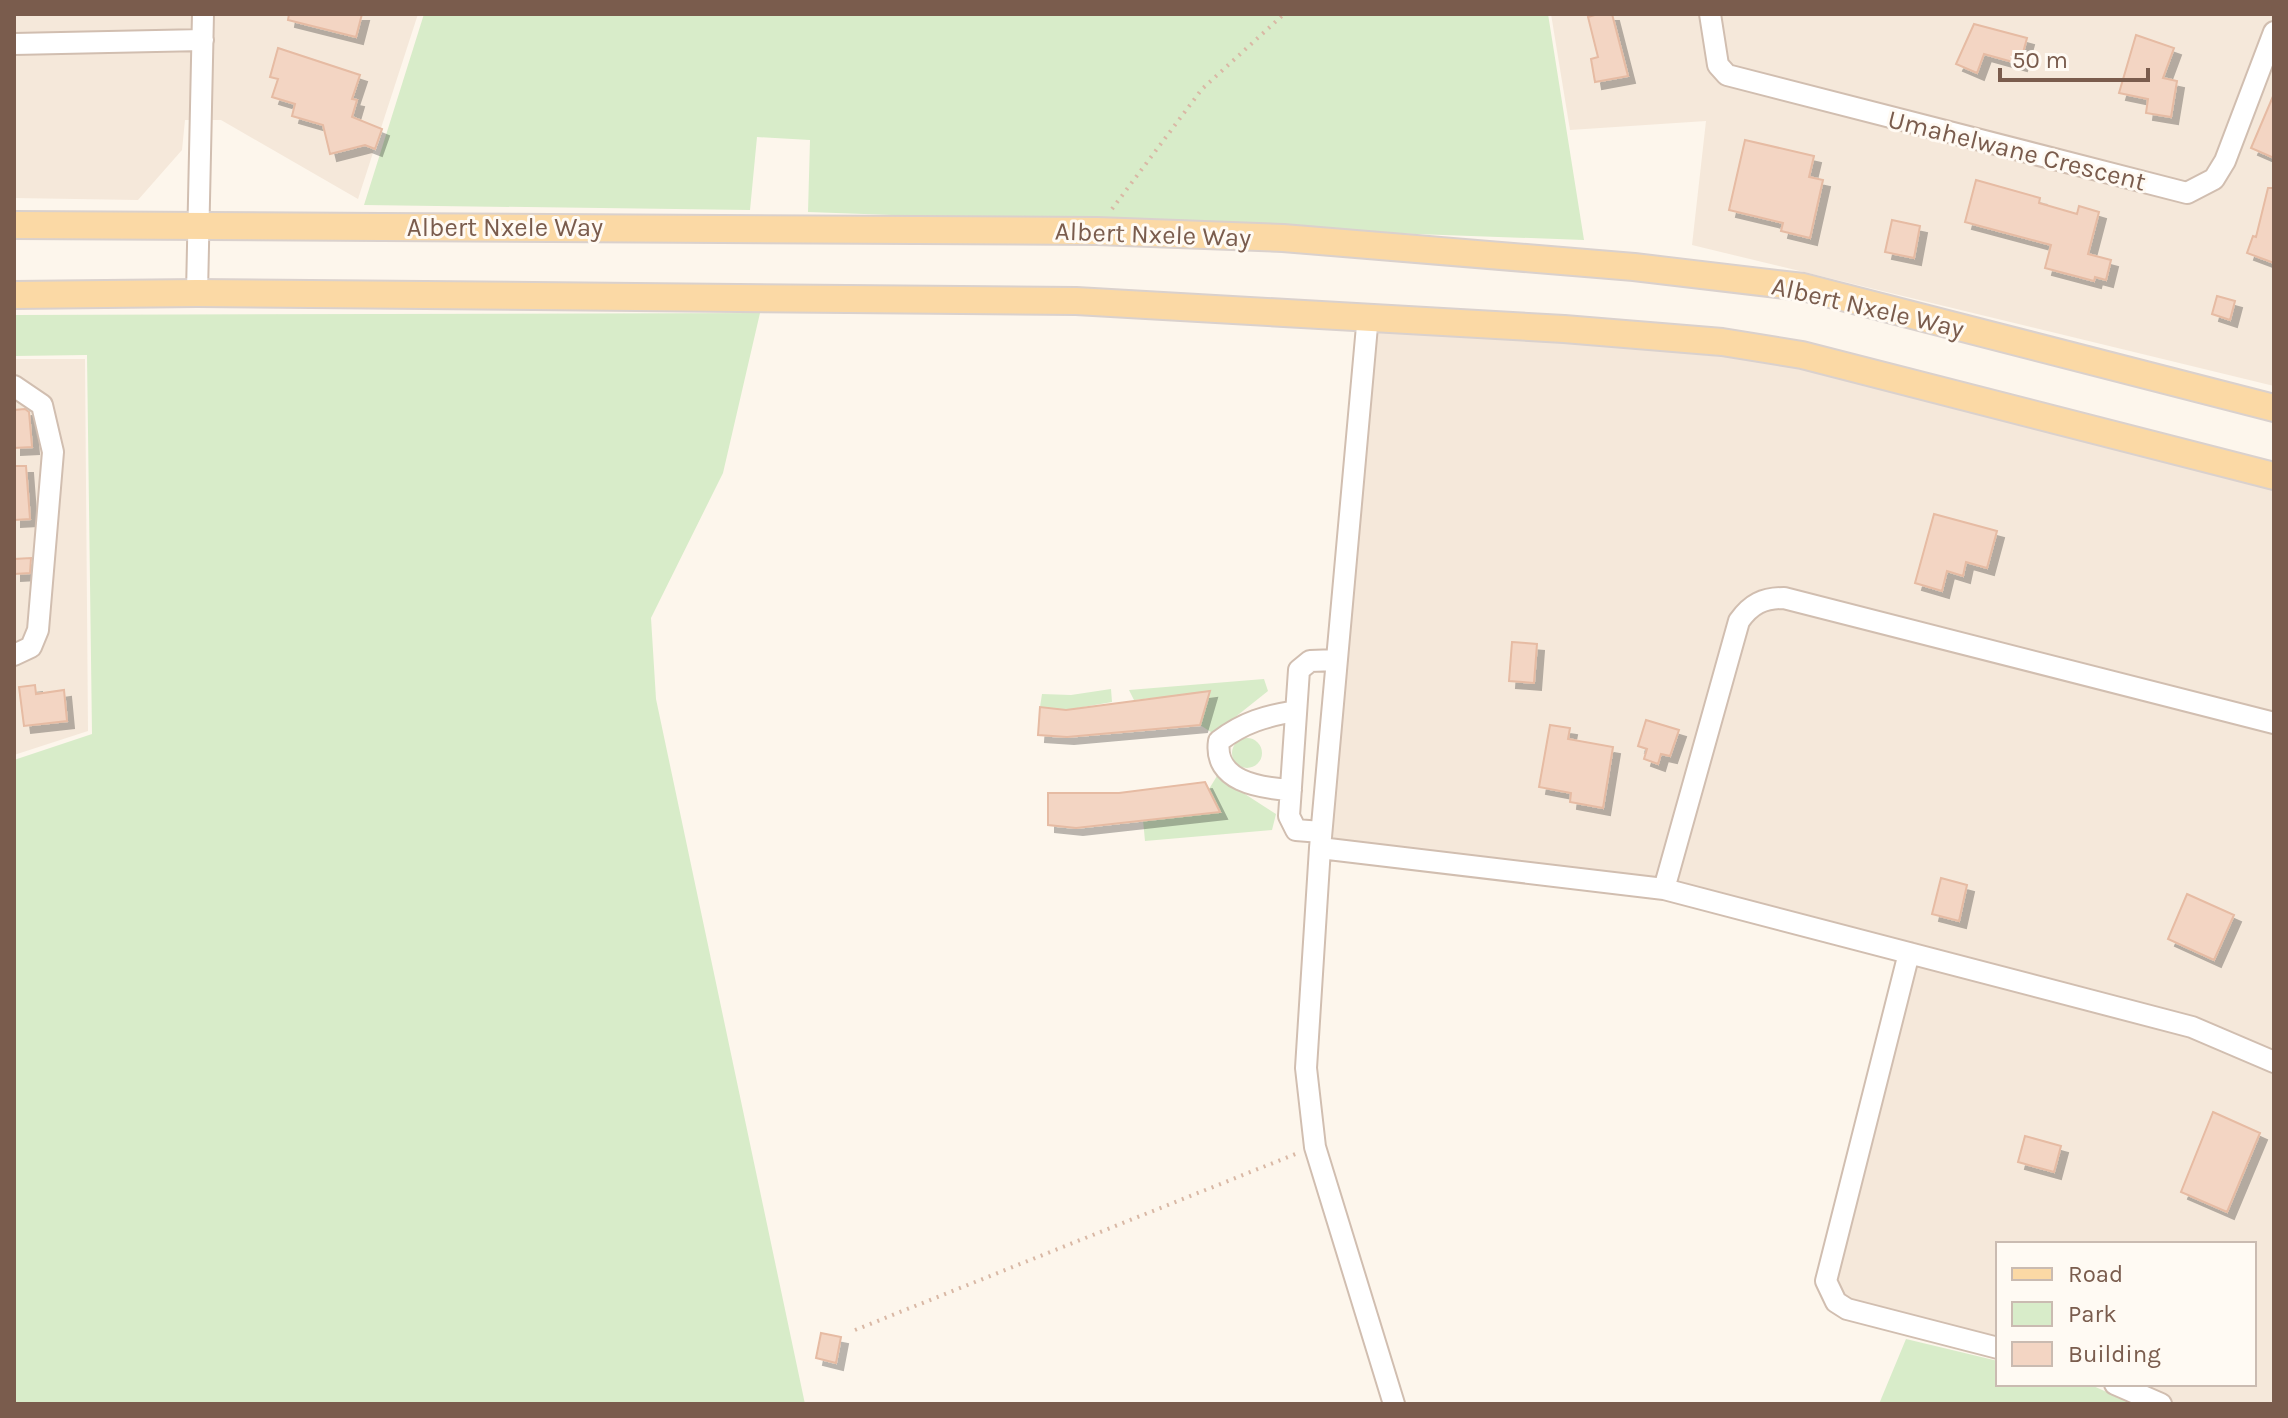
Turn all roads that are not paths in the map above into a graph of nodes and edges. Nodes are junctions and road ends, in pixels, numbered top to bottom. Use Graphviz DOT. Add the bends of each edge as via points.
graph roads {
  1 [pos="203,14"];
  2 [pos="1710,14"];
  3 [pos="2274,32"];
  4 [pos="203,40"];
  5 [pos="14,44"];
  6 [pos="14,225"];
  7 [pos="198,225"];
  8 [pos="197,293"];
  9 [pos="14,295"];
  10 [pos="1368,315"];
  11 [pos="14,386"];
  12 [pos="2274,408"];
  13 [pos="2274,476"];
  14 [pos="14,655"];
  15 [pos="1337,660"];
  16 [pos="1296,711"];
  17 [pos="2274,723"];
  18 [pos="1291,790"];
  19 [pos="1321,840"];
  20 [pos="1664,889"];
  21 [pos="1909,953"];
  22 [pos="2274,1062"];
  23 [pos="1996,1347"];
  24 [pos="2120,1386"];
  25 [pos="1394,1404"];
  26 [pos="2161,1404"];
  1 -- 4 [label="street"];
  2 -- 3 [label="street, Umahelwane Crescent" via="1718,65 1727,75 2187,193 2214,179 2225,161"];
  4 -- 5 [label="street"];
  4 -- 7 [label="street"];
  6 -- 7 [label="main road, Albert Nxele Way"];
  7 -- 8 [label="street"];
  7 -- 12 [label="main road, Albert Nxele Way" via="1097,231 1283,238 1634,267 1803,287"];
  8 -- 9 [label="main road"];
  8 -- 10 [label="main road" via="1076,301"];
  10 -- 13 [label="main road" via="1722,342 1802,355"];
  10 -- 15 [label="street"];
  11 -- 14 [label="street" via="42,405 53,452 38,630 31,647"];
  15 -- 16 [label="street" via="1310,661 1299,670"];
  15 -- 19 [label="street"];
  16 -- 18 [label="street"];
  16 -- 18 [label="street" via="1261,717 1235,729 1219,741 1217,756 1223,768 1240,779 1261,788"];
  17 -- 20 [label="street" via="1769,598 1739,621"];
  18 -- 19 [label="street" via="1289,816 1296,830"];
  19 -- 20 [label="street"];
  19 -- 25 [label="street" via="1306,1068 1315,1147"];
  20 -- 21 [label="street"];
  21 -- 22 [label="street" via="2192,1027"];
  21 -- 23 [label="street" via="1826,1281 1836,1302 1847,1309"];
  24 -- 26 [label="street"];
}
